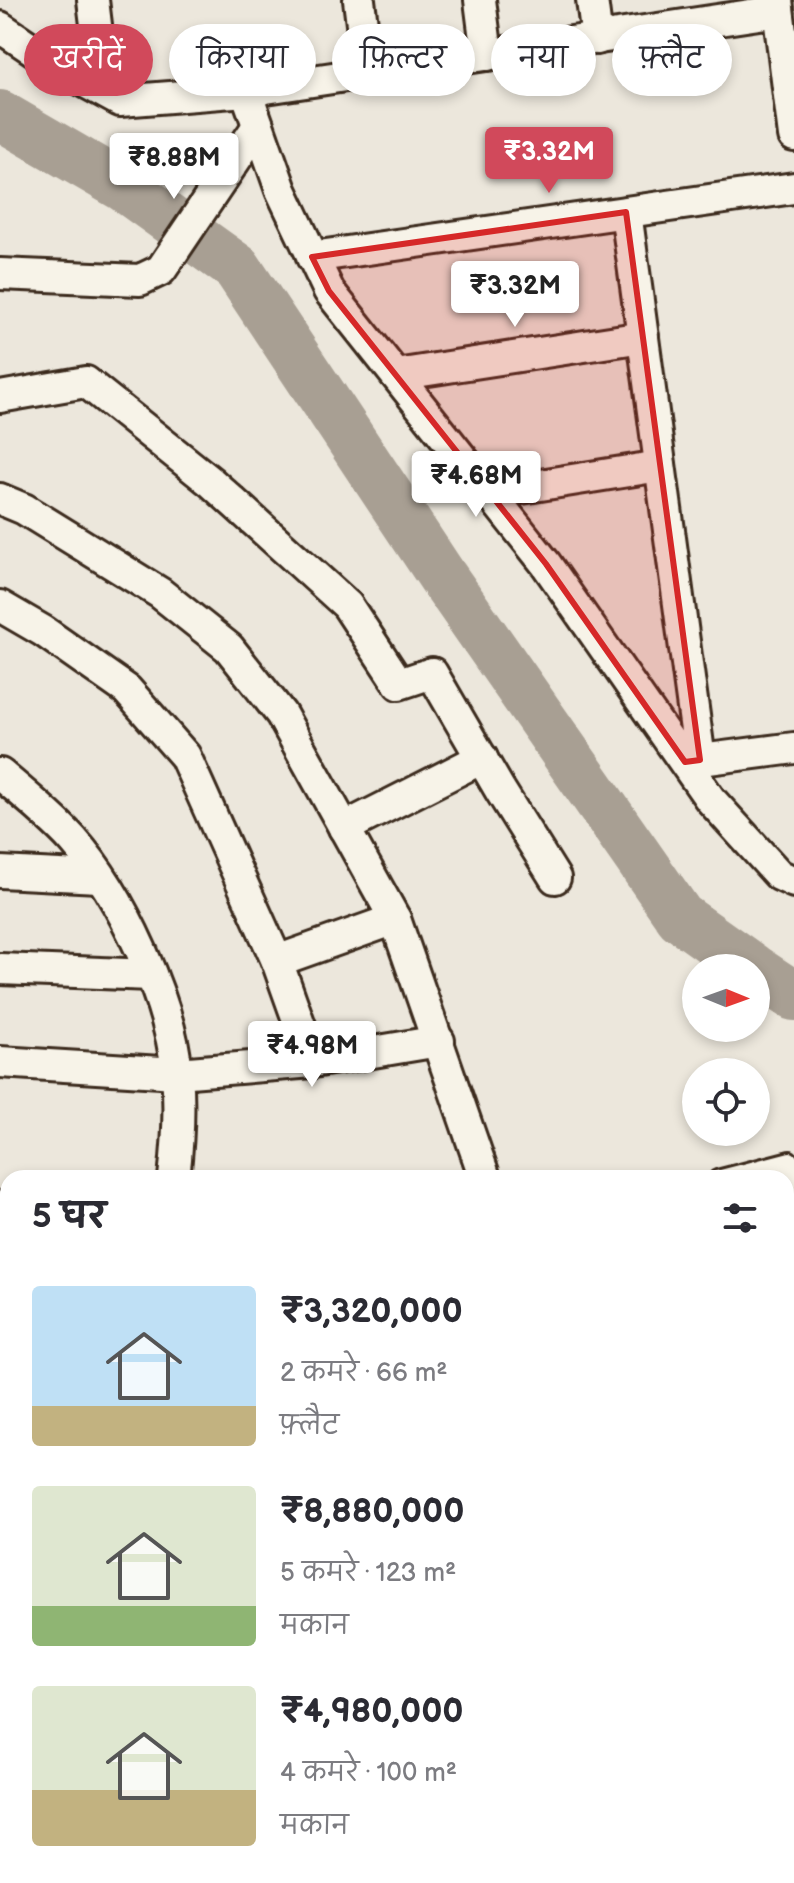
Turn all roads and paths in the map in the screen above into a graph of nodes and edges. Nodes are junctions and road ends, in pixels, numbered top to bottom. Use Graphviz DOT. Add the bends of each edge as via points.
graph roads {
  1 [pos="93,0"];
  2 [pos="359,0"];
  3 [pos="480,0"];
  4 [pos="592,0"];
  5 [pos="777,6"];
  6 [pos="96,24"];
  7 [pos="362,24"];
  8 [pos="0,27"];
  9 [pos="597,39"];
  10 [pos="24,43"];
  11 [pos="487,55"];
  12 [pos="475,57"];
  13 [pos="112,96"];
  14 [pos="183,96"];
  15 [pos="248,96"];
  16 [pos="258,126"];
  17 [pos="794,136"];
  18 [pos="794,188"];
  19 [pos="626,212"];
  20 [pos="312,257"];
  21 [pos="0,274"];
  22 [pos="643,337"];
  23 [pos="396,375"];
  24 [pos="0,397"];
  25 [pos="660,466"];
  26 [pos="490,493"];
  27 [pos="0,499"];
  28 [pos="0,606"];
  29 [pos="794,748"];
  30 [pos="482,758"];
  31 [pos="692,761"];
  32 [pos="0,774"];
  33 [pos="344,828"];
  34 [pos="0,872"];
  35 [pos="99,877"];
  36 [pos="555,878"];
  37 [pos="794,882"];
  38 [pos="395,919"];
  39 [pos="277,961"];
  40 [pos="0,969"];
  41 [pos="151,975"];
  42 [pos="439,1041"];
  43 [pos="0,1062"];
  44 [pos="313,1062"];
  45 [pos="177,1073"];
  46 [pos="794,1158"];
  47 [pos="175,1170"];
  48 [pos="482,1170"];
  49 [pos="748,1170"];
  1 -- 6 [label="street"];
  2 -- 7 [label="street"];
  3 -- 11 [label="street"];
  4 -- 9 [label="street"];
  5 -- 9 [label="street"];
  5 -- 17 [label="street"];
  8 -- 10 [label="street"];
  9 -- 11 [label="street"];
  11 -- 12 [label="street"];
  13 -- 14 [label="street" via="120,101"];
  15 -- 16 [label="street"];
  16 -- 20 [label="street"];
  16 -- 21 [label="street" via="161,270 140,280"];
  18 -- 19 [label="street"];
  19 -- 20 [label="street"];
  19 -- 22 [label="street"];
  20 -- 23 [label="street" via="329,291"];
  22 -- 23 [label="street"];
  22 -- 25 [label="street"];
  23 -- 26 [label="street"];
  24 -- 30 [label="street" via="86,382 211,482 347,605 399,684 432,673"];
  25 -- 26 [label="street"];
  25 -- 31 [label="street"];
  26 -- 31 [label="street"];
  27 -- 33 [label="street" via="160,593 229,648 281,714"];
  28 -- 39 [label="street" via="127,690 185,756"];
  29 -- 31 [label="street"];
  30 -- 33 [label="street"];
  30 -- 36 [label="street"];
  31 -- 37 [label="street" via="710,799 779,875"];
  32 -- 35 [label="street" via="75,842"];
  33 -- 38 [label="street"];
  34 -- 35 [label="street"];
  35 -- 41 [label="street"];
  38 -- 39 [label="street"];
  38 -- 42 [label="street"];
  39 -- 44 [label="street"];
  40 -- 41 [label="street"];
  41 -- 45 [label="street"];
  42 -- 44 [label="street"];
  42 -- 48 [label="street"];
  43 -- 45 [label="street"];
  44 -- 45 [label="street"];
  45 -- 47 [label="street"];
  46 -- 49 [label="lane"];
}
